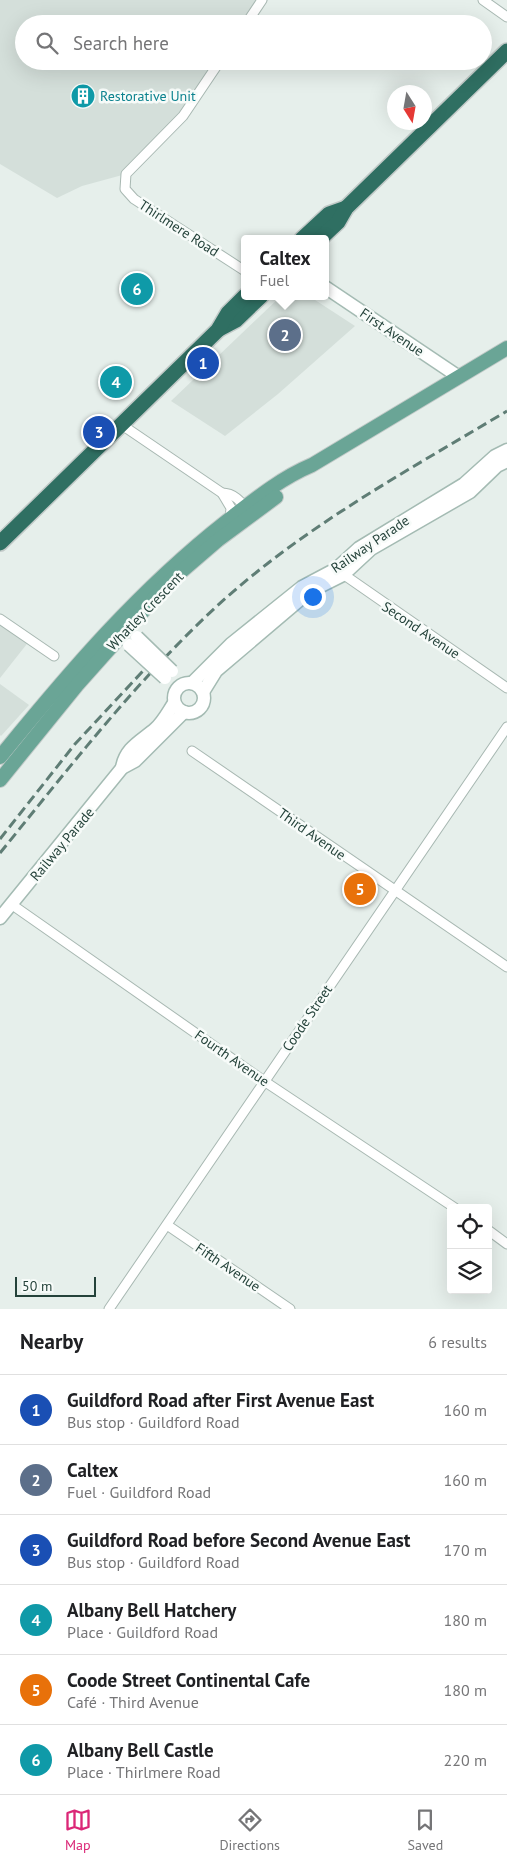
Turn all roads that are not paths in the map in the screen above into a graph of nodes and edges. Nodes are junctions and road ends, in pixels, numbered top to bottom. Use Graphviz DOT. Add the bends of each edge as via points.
graph roads {
  1 [pos="262,0"];
  2 [pos="483,0"];
  3 [pos="252,15"];
  4 [pos="507,16"];
  5 [pos="507,51"];
  6 [pos="492,66"];
  7 [pos="214,70"];
  8 [pos="488,70"];
  9 [pos="346,208"];
  10 [pos="306,235"];
  11 [pos="324,235"];
  12 [pos="241,268"];
  13 [pos="329,290"];
  14 [pos="252,300"];
  15 [pos="507,348"];
  16 [pos="459,377"];
  17 [pos="122,425"];
  18 [pos="507,450"];
  19 [pos="507,461"];
  20 [pos="222,493"];
  21 [pos="245,513"];
  22 [pos="230,519"];
  23 [pos="0,543"];
  24 [pos="340,572"];
  25 [pos="0,619"];
  26 [pos="123,632"];
  27 [pos="54,656"];
  28 [pos="169,675"];
  29 [pos="189,682"];
  30 [pos="507,688"];
  31 [pos="203,692"];
  32 [pos="175,696"];
  33 [pos="184,712"];
  34 [pos="507,727"];
  35 [pos="192,752"];
  36 [pos="0,757"];
  37 [pos="122,768"];
  38 [pos="0,780"];
  39 [pos="394,890"];
  40 [pos="12,904"];
  41 [pos="0,918"];
  42 [pos="507,967"];
  43 [pos="264,1081"];
  44 [pos="449,1204"];
  45 [pos="166,1225"];
  46 [pos="492,1233"];
  47 [pos="507,1244"];
  48 [pos="109,1309"];
  49 [pos="290,1309"];
  1 -- 3 [label="street"];
  2 -- 4 [label="street"];
  5 -- 6 [label="highway"];
  7 -- 12 [label="street, Thirlmere Road" via="183,116 126,174 125,189 134,199"];
  8 -- 9 [label="highway"];
  9 -- 10 [label="highway" via="329,214"];
  9 -- 11 [label="highway" via="338,222"];
  13 -- 16 [label="street, First Avenue"];
  14 -- 17 [label="highway" via="236,320 218,330"];
  15 -- 16 [label="main road, Whatley Crescent"];
  16 -- 21 [label="main road, Whatley Crescent" via="292,474"];
  17 -- 20 [label="street"];
  17 -- 23 [label="highway"];
  18 -- 24 [label="street, Railway Parade" via="495,456 464,484 359,548"];
  19 -- 24 [label="street, Railway Parade" via="497,466 470,492 371,549"];
  20 -- 21 [label="street" via="229,493"];
  20 -- 22 [label="street" via="231,508"];
  21 -- 22 [label="main road, Whatley Crescent"];
  21 -- 26 [label="main road, Whatley Crescent" via="168,583"];
  22 -- 26 [label="main road, Whatley Crescent" via="166,571"];
  24 -- 29 [label="street, Railway Parade" via="302,587"];
  24 -- 30 [label="street, Second Avenue"];
  24 -- 31 [label="street, Railway Parade" via="267,625 216,671"];
  25 -- 27 [label="street"];
  26 -- 28 [label="street, bridge"];
  26 -- 36 [label="main road, Whatley Crescent"];
  26 -- 38 [label="main road, Whatley Crescent"];
  28 -- 29 [label="street"];
  28 -- 32 [label="street"];
  29 -- 31 [label="street"];
  29 -- 32 [label="street"];
  31 -- 33 [label="street" via="202,706 194,712"];
  32 -- 33 [label="street"];
  32 -- 37 [label="street, Railway Parade" via="154,730 128,752"];
  33 -- 37 [label="street, Railway Parade" via="135,761"];
  34 -- 39 [label="street, Coode Street"];
  35 -- 39 [label="street, Third Avenue"];
  37 -- 40 [label="street, Railway Parade"];
  39 -- 42 [label="street, Third Avenue"];
  39 -- 43 [label="street, Coode Street"];
  40 -- 41 [label="street, Railway Parade"];
  40 -- 43 [label="street, Fourth Avenue"];
  43 -- 44 [label="street, Fourth Avenue"];
  43 -- 45 [label="street, Coode Street"];
  45 -- 48 [label="street, Coode Street"];
  45 -- 49 [label="street, Fifth Avenue"];
  46 -- 47 [label="street"];
}
